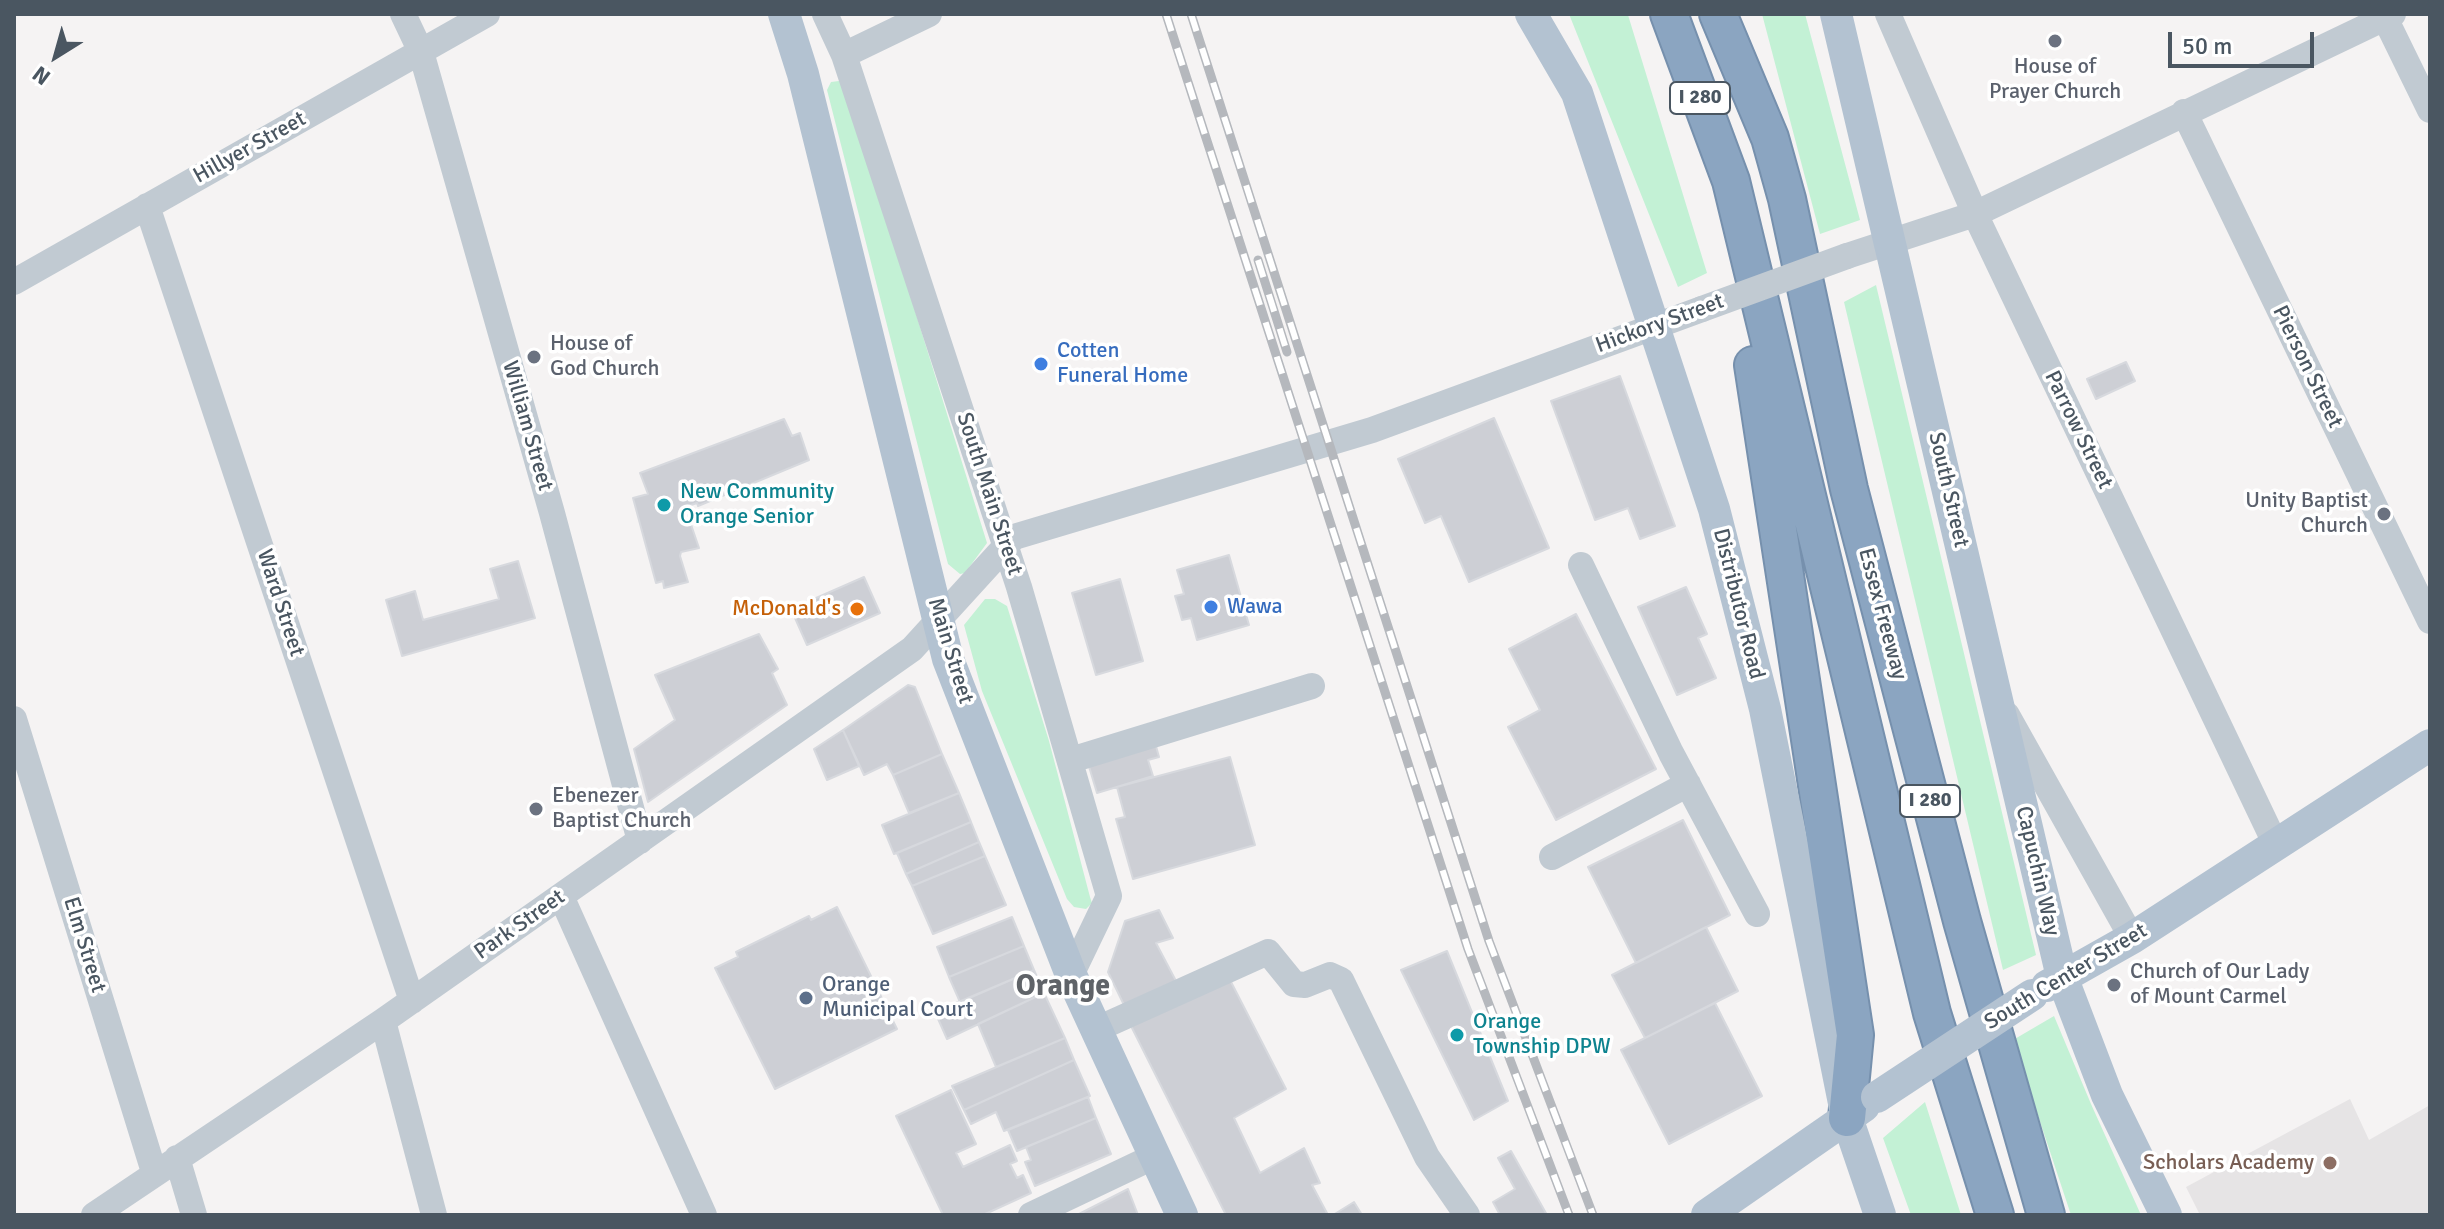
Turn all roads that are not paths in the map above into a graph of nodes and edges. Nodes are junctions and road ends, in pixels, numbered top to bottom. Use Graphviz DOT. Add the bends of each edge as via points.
graph roads {
  1 [pos="403,14"];
  2 [pos="487,14"];
  3 [pos="784,14"];
  4 [pos="825,14"];
  5 [pos="929,14"];
  6 [pos="1531,14"];
  7 [pos="1669,14"];
  8 [pos="1718,14"];
  9 [pos="1743,14"];
  10 [pos="1836,14"];
  11 [pos="1888,14"];
  12 [pos="2389,16"];
  13 [pos="421,52"];
  14 [pos="844,55"];
  15 [pos="2430,110"];
  16 [pos="2184,112"];
  17 [pos="1770,138"];
  18 [pos="1731,181"];
  19 [pos="147,206"];
  20 [pos="1975,214"];
  21 [pos="1889,241"];
  22 [pos="14,282"];
  23 [pos="1654,325"];
  24 [pos="1005,546"];
  25 [pos="1581,565"];
  26 [pos="2430,621"];
  27 [pos="937,624"];
  28 [pos="1312,686"];
  29 [pos="1998,698"];
  30 [pos="14,719"];
  31 [pos="2430,745"];
  32 [pos="1071,760"];
  33 [pos="1688,784"];
  34 [pos="640,841"];
  35 [pos="2275,843"];
  36 [pos="1552,857"];
  37 [pos="561,896"];
  38 [pos="1757,914"];
  39 [pos="2132,938"];
  40 [pos="1071,975"];
  41 [pos="2062,977"];
  42 [pos="412,1001"];
  43 [pos="383,1021"];
  44 [pos="1095,1030"];
  45 [pos="1847,1118"];
  46 [pos="1155,1156"];
  47 [pos="177,1158"];
  48 [pos="154,1172"];
  49 [pos="1721,1211"];
  50 [pos="94,1215"];
  51 [pos="194,1215"];
  52 [pos="434,1215"];
  53 [pos="704,1215"];
  54 [pos="1031,1215"];
  55 [pos="1182,1215"];
  56 [pos="1467,1215"];
  57 [pos="1880,1215"];
  58 [pos="1995,1215"];
  59 [pos="2046,1215"];
  60 [pos="2166,1215"];
  1 -- 13 [label="street, William Street"];
  2 -- 13 [label="street, Hillyer Street"];
  3 -- 27 [label="main road, Main Street"];
  4 -- 14 [label="street, South Main Street"];
  5 -- 14 [label="street"];
  6 -- 23 [label="main road, Distributor Road" via="1577,93"];
  7 -- 18 [label="highway, Essex Freeway / I 280"];
  8 -- 17 [label="highway, Essex Freeway / I 280"];
  9 -- 17 [label="highway"];
  10 -- 21 [label="main road, South Street"];
  11 -- 20 [label="street, Parrow Street"];
  12 -- 15 [label="street"];
  12 -- 16 [label="street, Hickory Street"];
  13 -- 19 [label="street, Hillyer Street"];
  13 -- 34 [label="street, William Street"];
  14 -- 24 [label="street, South Main Street"];
  16 -- 20 [label="street, Hickory Street"];
  16 -- 26 [label="street, Pierson Street"];
  17 -- 59 [label="highway, Essex Freeway / I 280" via="1849,489 1962,921"];
  18 -- 45 [label="highway" via="1756,385 1855,1035"];
  18 -- 58 [label="highway, Essex Freeway / I 280" via="1932,1013"];
  19 -- 22 [label="street, Hillyer Street"];
  19 -- 42 [label="street, Ward Street"];
  20 -- 21 [label="street, Hickory Street"];
  20 -- 35 [label="street, Parrow Street"];
  21 -- 23 [label="street, Hickory Street, bridge"];
  21 -- 29 [label="main road, South Street"];
  23 -- 24 [label="street, Hickory Street" via="1372,430 1014,537"];
  23 -- 45 [label="main road, Distributor Road" via="1714,509 1765,709"];
  24 -- 27 [label="street, Hickory Street"];
  24 -- 32 [label="street, South Main Street"];
  25 -- 33 [label="street"];
  27 -- 34 [label="street, Park Street" via="912,649"];
  27 -- 40 [label="main road, Main Street"];
  28 -- 32 [label="street"];
  29 -- 39 [label="street, South Street"];
  29 -- 41 [label="main road, Capuchin Way"];
  30 -- 48 [label="street, Elm Street"];
  31 -- 35 [label="main road, South Center Street"];
  32 -- 40 [label="street, South Main Street" via="1109,896"];
  33 -- 36 [label="street"];
  33 -- 38 [label="street"];
  34 -- 37 [label="street, Park Street"];
  35 -- 39 [label="main road, South Center Street"];
  37 -- 42 [label="street, Park Street"];
  37 -- 53 [label="street"];
  39 -- 41 [label="main road, South Center Street"];
  40 -- 44 [label="main road, Main Street"];
  41 -- 45 [label="main road, South Center Street, bridge"];
  41 -- 60 [label="main road, Capuchin Way" via="2107,1095"];
  42 -- 43 [label="street, Park Street"];
  43 -- 47 [label="street, Park Street"];
  43 -- 52 [label="street"];
  44 -- 46 [label="main road, Main Street"];
  44 -- 56 [label="street" via="1268,952 1294,984 1330,975 1341,980 1427,1157"];
  45 -- 49 [label="main road, South Center Street"];
  45 -- 57 [label="main road, Distributor Road"];
  46 -- 54 [label="street"];
  46 -- 55 [label="main road, Main Street"];
  47 -- 48 [label="street, Park Street"];
  47 -- 51 [label="street"];
  48 -- 50 [label="street, Park Street"];
}
